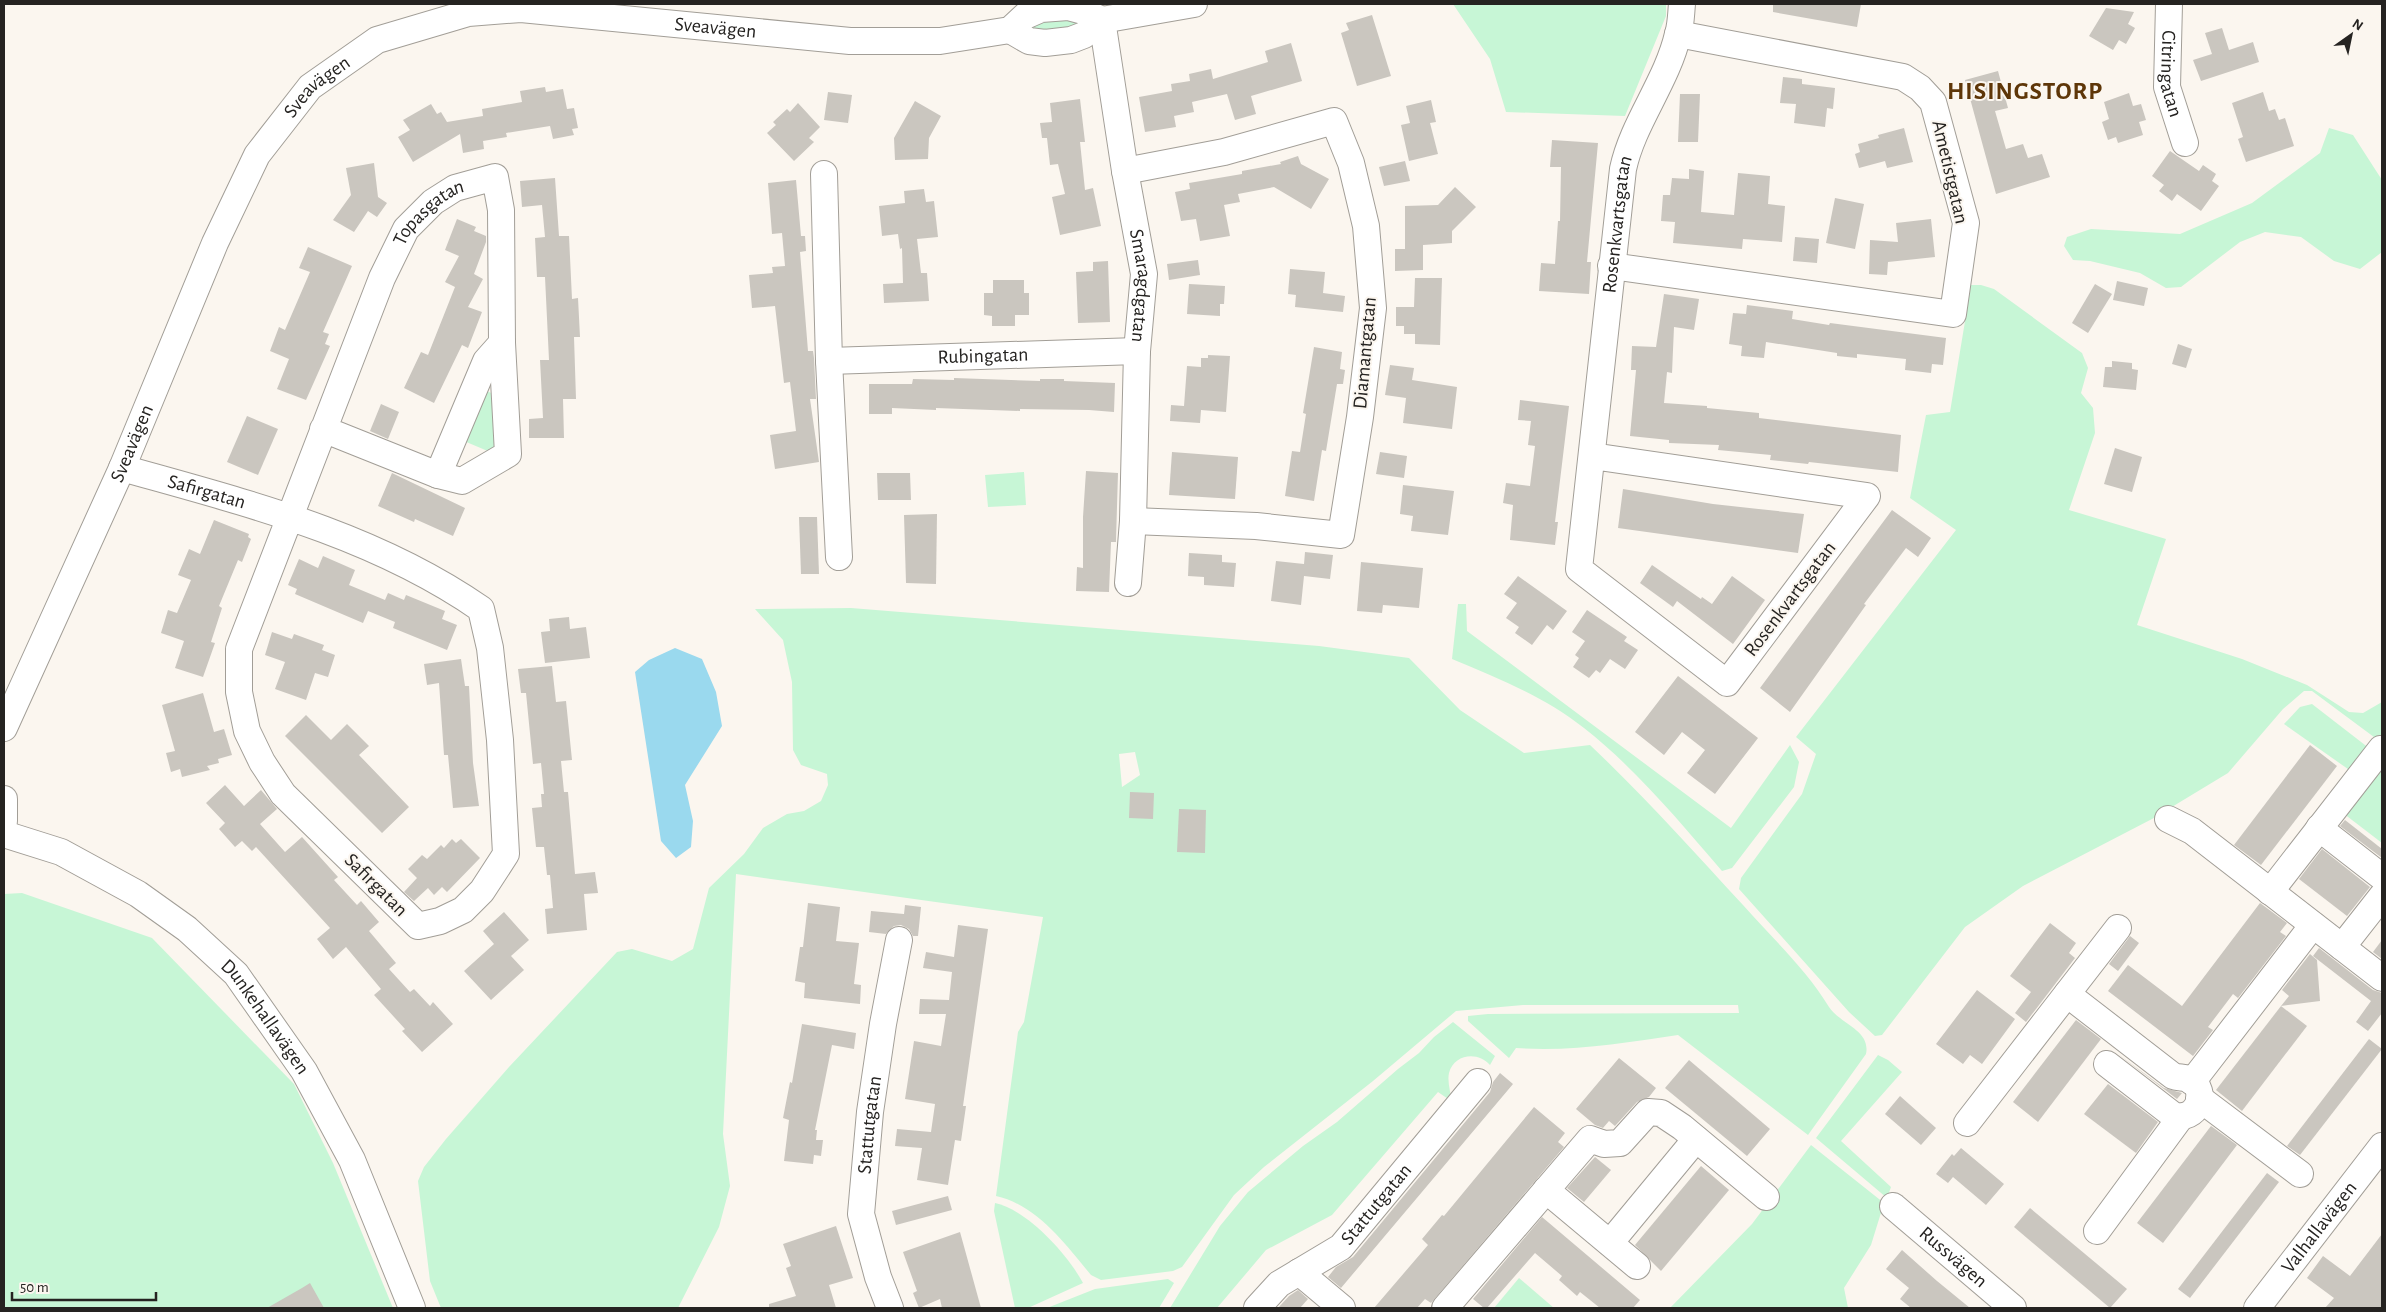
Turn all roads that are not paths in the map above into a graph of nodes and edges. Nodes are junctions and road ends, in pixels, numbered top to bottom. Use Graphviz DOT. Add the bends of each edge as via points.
graph roads {
  1 [pos="1007,4"];
  2 [pos="1194,4"];
  3 [pos="1682,4"];
  4 [pos="2169,4"];
  5 [pos="1102,20"];
  6 [pos="1010,30"];
  7 [pos="1678,34"];
  8 [pos="2185,142"];
  9 [pos="1124,171"];
  10 [pos="824,174"];
  11 [pos="1611,266"];
  12 [pos="502,343"];
  13 [pos="1137,351"];
  14 [pos="829,361"];
  15 [pos="323,429"];
  16 [pos="1592,456"];
  17 [pos="122,468"];
  18 [pos="438,475"];
  19 [pos="291,516"];
  20 [pos="1134,521"];
  21 [pos="839,557"];
  22 [pos="1128,583"];
  23 [pos="4,728"];
  24 [pos="2381,749"];
  25 [pos="4,798"];
  26 [pos="2168,819"];
  27 [pos="4,821"];
  28 [pos="2319,828"];
  29 [pos="4,834"];
  30 [pos="2382,877"];
  31 [pos="2270,892"];
  32 [pos="2382,896"];
  33 [pos="2313,925"];
  34 [pos="2118,928"];
  35 [pos="899,940"];
  36 [pos="2342,947"];
  37 [pos="2382,978"];
  38 [pos="2067,994"];
  39 [pos="2107,1064"];
  40 [pos="1478,1082"];
  41 [pos="2196,1090"];
  42 [pos="2180,1118"];
  43 [pos="1967,1123"];
  44 [pos="1696,1139"];
  45 [pos="2382,1146"];
  46 [pos="2300,1174"];
  47 [pos="1546,1190"];
  48 [pos="1766,1197"];
  49 [pos="1893,1206"];
  50 [pos="2097,1231"];
  51 [pos="1610,1243"];
  52 [pos="1637,1266"];
  53 [pos="1299,1272"];
  54 [pos="412,1308"];
  55 [pos="890,1308"];
  56 [pos="1257,1308"];
  57 [pos="1342,1308"];
  58 [pos="1445,1308"];
  59 [pos="2013,1308"];
  60 [pos="2257,1308"];
  1 -- 6 [label="street"];
  2 -- 5 [label="street"];
  3 -- 7 [label="street, Rosenkvartsgatan"];
  4 -- 8 [label="street, Citringatan" via="2167,87"];
  5 -- 6 [label="street" via="1084,35 1044,43 1029,41"];
  5 -- 9 [label="street, Smaragdgatan"];
  6 -- 17 [label="street, Sveavägen" via="940,41 850,41 521,9 468,13 377,40 310,88 257,155 215,243"];
  7 -- 11 [label="street, Rosenkvartsgatan" via="1660,82 1627,151"];
  7 -- 11 [label="street, Ametistgatan" via="1903,76 1920,88 1933,102 1966,223 1953,314"];
  9 -- 13 [label="street, Smaragdgatan" via="1144,274"];
  9 -- 20 [label="street, Diamantgatan" via="1224,152 1334,121 1351,163 1366,226 1373,308 1341,535 1256,526"];
  10 -- 14 [label="street"];
  11 -- 16 [label="street, Rosenkvartsgatan"];
  12 -- 15 [label="street, Topasgatan" via="501,210 496,177 454,188 433,202 406,229 382,278"];
  12 -- 18 [label="street" via="486,361"];
  12 -- 18 [label="street, Topasgatan" via="508,454 462,481"];
  13 -- 14 [label="street, Rubingatan"];
  13 -- 20 [label="street, Smaragdgatan"];
  14 -- 21 [label="street"];
  15 -- 18 [label="street, Topasgatan"];
  15 -- 19 [label="street, Topasgatan"];
  16 -- 16 [label="street, Rosenkvartsgatan" via="1631,462 1867,496 1726,683 1579,569"];
  17 -- 19 [label="street, Safirgatan"];
  17 -- 23 [label="street, Sveavägen"];
  19 -- 19 [label="street, Safirgatan" via="389,555 481,609 490,648 500,740 506,854 482,891 463,910 440,921 418,926 359,869 283,794 247,731 239,692 239,650"];
  20 -- 22 [label="street, Smaragdgatan"];
  24 -- 28 [label="street"];
  25 -- 27 [label="street"];
  26 -- 31 [label="street" via="2192,831"];
  28 -- 30 [label="street"];
  28 -- 31 [label="street"];
  29 -- 54 [label="street, Dunkehallavägen" via="61,852 138,894 187,929 236,974 304,1071 352,1160"];
  31 -- 33 [label="street"];
  32 -- 36 [label="street"];
  33 -- 36 [label="street"];
  33 -- 41 [label="street"];
  34 -- 38 [label="street"];
  35 -- 55 [label="street, Stattutgatan" via="870,1112 861,1214"];
  36 -- 37 [label="street"];
  38 -- 41 [label="street"];
  38 -- 43 [label="street"];
  39 -- 42 [label="street"];
  40 -- 53 [label="street, Stattutgatan" via="1341,1246"];
  41 -- 42 [label="street" via="2197,1108"];
  41 -- 46 [label="street"];
  42 -- 50 [label="street"];
  44 -- 47 [label="street" via="1662,1113 1648,1112 1620,1143 1604,1144 1590,1139"];
  44 -- 48 [label="street"];
  44 -- 51 [label="street"];
  45 -- 60 [label="street, Valhallavägen"];
  47 -- 51 [label="street"];
  47 -- 58 [label="street"];
  49 -- 59 [label="street, Russvägen"];
  51 -- 52 [label="street"];
  53 -- 56 [label="street, Stattutgatan" via="1279,1284"];
  53 -- 57 [label="street"];
}
